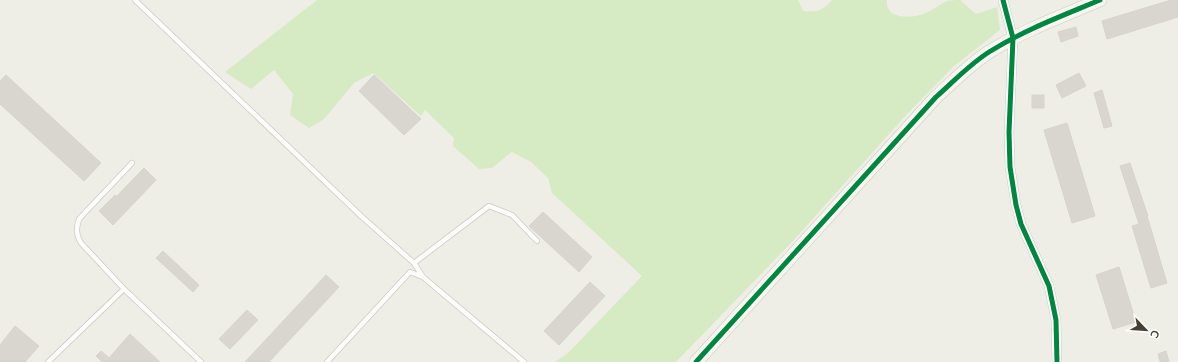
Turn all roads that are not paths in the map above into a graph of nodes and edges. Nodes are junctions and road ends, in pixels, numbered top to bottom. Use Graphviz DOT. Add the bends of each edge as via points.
graph roads {
  1 [pos="135,0"];
  2 [pos="1003,0"];
  3 [pos="1100,0"];
  4 [pos="1013,38"];
  5 [pos="132,163"];
  6 [pos="537,241"];
  7 [pos="414,263"];
  8 [pos="423,277"];
  9 [pos="124,289"];
  10 [pos="48,362"];
  11 [pos="202,362"];
  12 [pos="327,362"];
  13 [pos="524,362"];
  14 [pos="696,362"];
  15 [pos="1057,362"];
  1 -- 7 [label="lane" via="361,216"];
  2 -- 4 [label="street"];
  3 -- 4 [label="street"];
  4 -- 14 [label="street" via="966,69 936,98"];
  4 -- 15 [label="street" via="1010,167 1021,224 1048,286 1056,320"];
  5 -- 9 [label="lane" via="79,219 76,228 81,243"];
  6 -- 7 [label="lane" via="512,215 489,206"];
  7 -- 8 [label="lane"];
  8 -- 12 [label="lane" via="410,272"];
  8 -- 13 [label="lane"];
  9 -- 10 [label="lane"];
  9 -- 11 [label="lane"];
}
